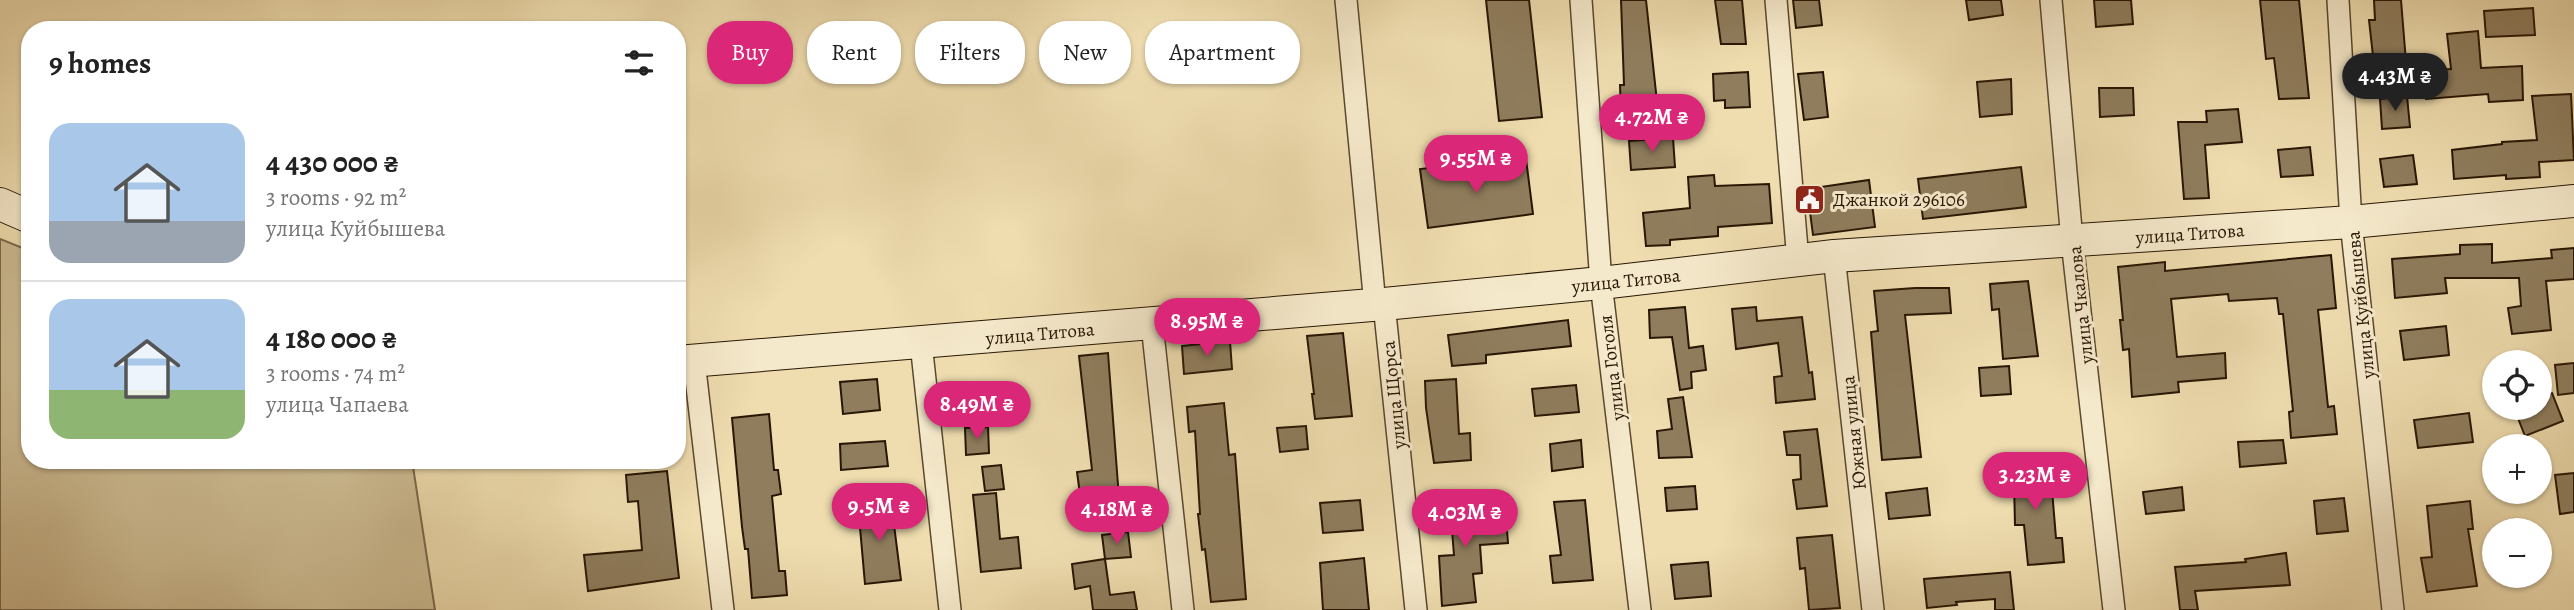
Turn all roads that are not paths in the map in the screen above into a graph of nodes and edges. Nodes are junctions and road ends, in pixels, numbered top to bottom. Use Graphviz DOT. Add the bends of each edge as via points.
graph roads {
  1 [pos="1346,0"];
  2 [pos="1581,0"];
  3 [pos="1776,0"];
  4 [pos="2051,0"];
  5 [pos="2338,0"];
  6 [pos="2574,201"];
  7 [pos="0,204"];
  8 [pos="21,213"];
  9 [pos="2351,222"];
  10 [pos="2073,242"];
  11 [pos="1834,256"];
  12 [pos="1798,261"];
  13 [pos="1601,283"];
  14 [pos="1380,305"];
  15 [pos="1152,324"];
  16 [pos="921,343"];
  17 [pos="686,361"];
  18 [pos="723,610"];
  19 [pos="950,610"];
  20 [pos="1183,610"];
  21 [pos="1416,610"];
  22 [pos="1640,610"];
  23 [pos="1873,610"];
  24 [pos="2114,610"];
  25 [pos="2393,610"];
  1 -- 14 [label="street, улица Щорса"];
  2 -- 13 [label="street, улица Гоголя"];
  3 -- 12 [label="street"];
  4 -- 10 [label="street, улица Чкалова"];
  5 -- 9 [label="street, улица Куйбышева"];
  6 -- 9 [label="main road, улица Титова"];
  7 -- 8 [label="main road"];
  9 -- 10 [label="main road, улица Титова"];
  9 -- 25 [label="street, улица Куйбышева"];
  10 -- 11 [label="main road, улица Титова"];
  10 -- 24 [label="street, улица Чкалова"];
  11 -- 12 [label="main road, улица Титова"];
  11 -- 23 [label="street, Южная улица"];
  12 -- 13 [label="main road, улица Титова"];
  13 -- 14 [label="main road, улица Титова"];
  13 -- 22 [label="street, улица Гоголя"];
  14 -- 15 [label="main road, улица Титова"];
  14 -- 21 [label="street, улица Щорса"];
  15 -- 16 [label="main road, улица Титова"];
  15 -- 20 [label="street"];
  16 -- 17 [label="main road, улица Титова"];
  16 -- 19 [label="street"];
  17 -- 18 [label="street"];
}
